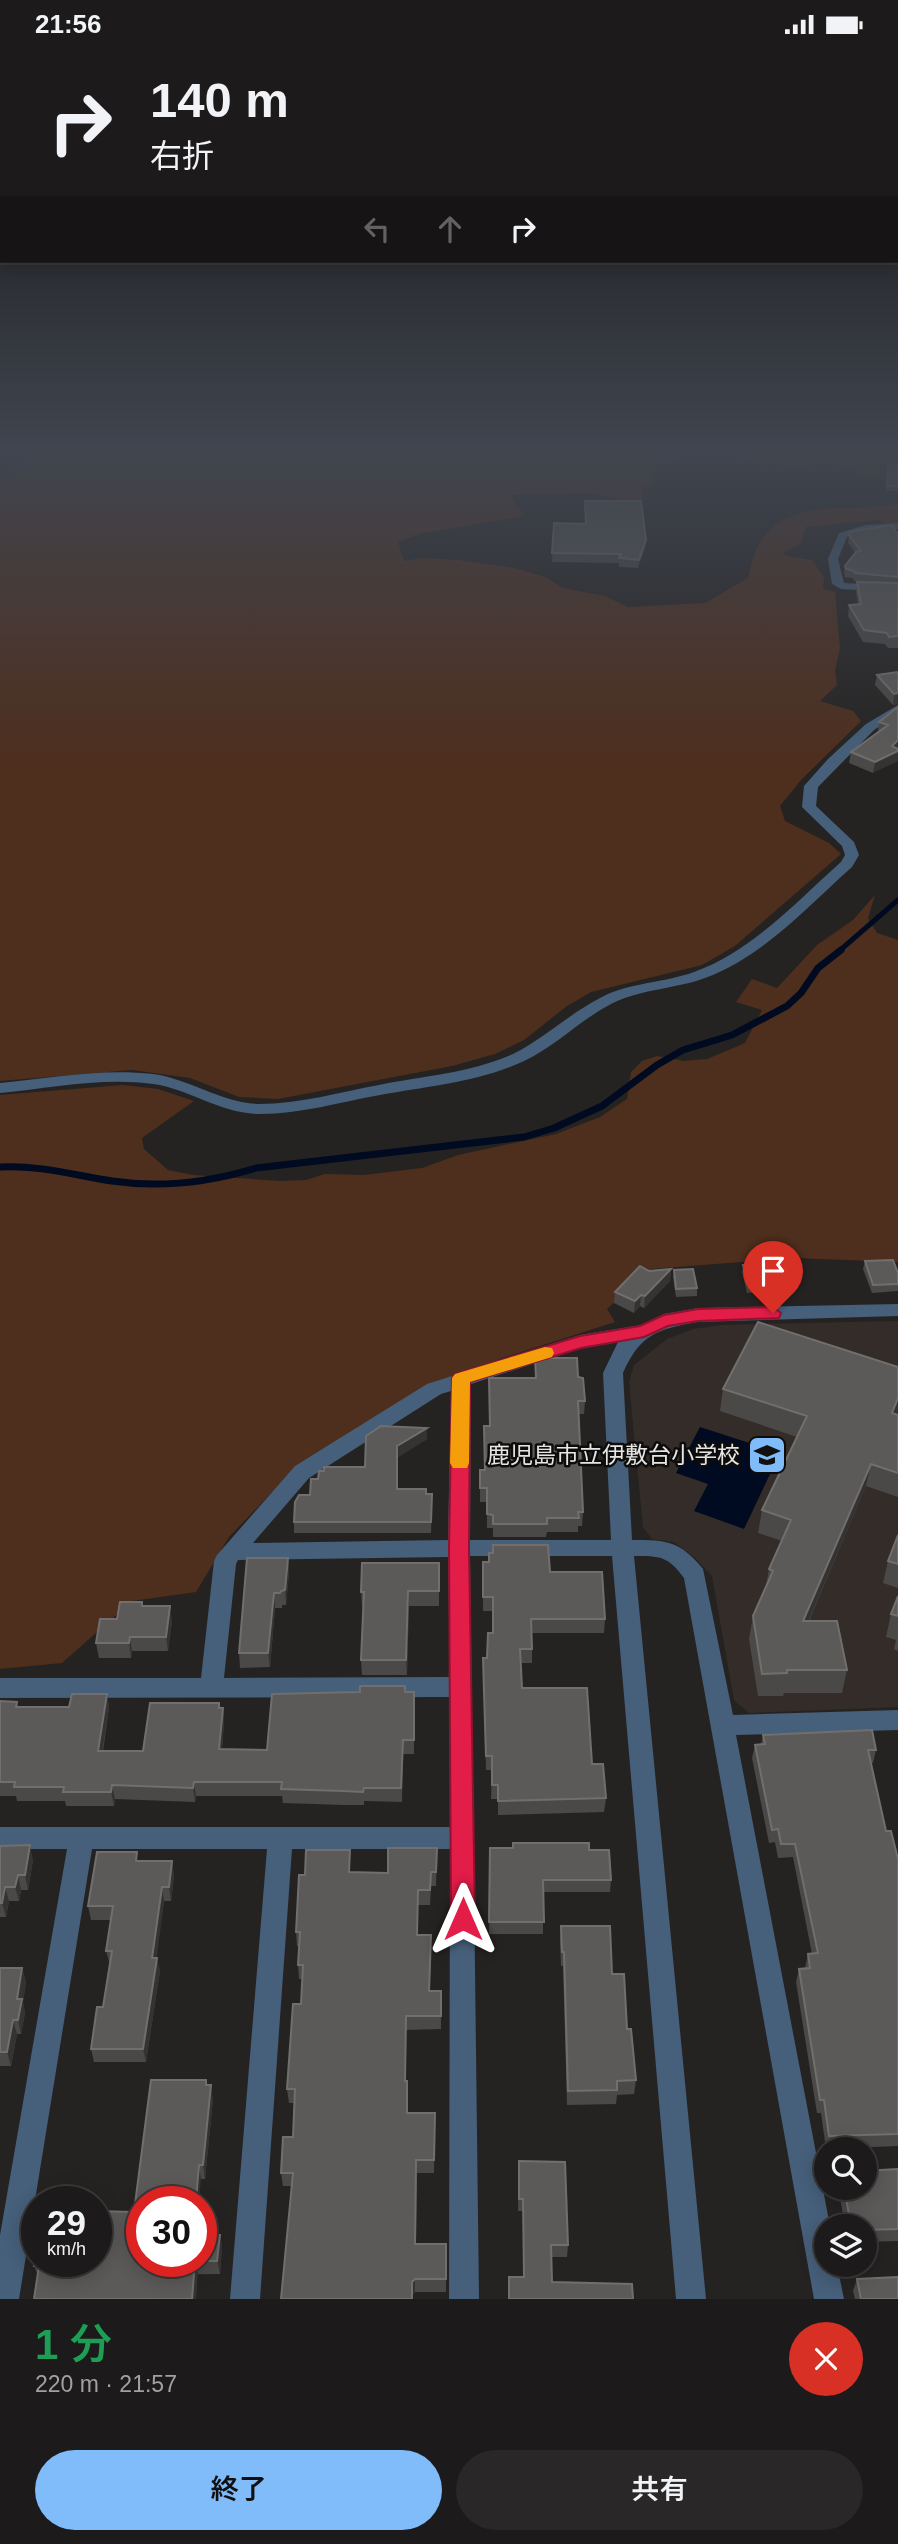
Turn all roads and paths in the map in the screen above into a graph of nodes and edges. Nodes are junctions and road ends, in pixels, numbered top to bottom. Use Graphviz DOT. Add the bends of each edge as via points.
graph roads {
  1 [pos="834,557"];
  2 [pos="898,589"];
  3 [pos="898,709"];
  4 [pos="0,1088"];
  5 [pos="898,1310"];
  6 [pos="644,1331"];
  7 [pos="461,1378"];
  8 [pos="459,1548"];
  9 [pos="622,1549"];
  10 [pos="232,1552"];
  11 [pos="212,1687"];
  12 [pos="462,1687"];
  13 [pos="0,1688"];
  14 [pos="897,1723"];
  15 [pos="724,1725"];
  16 [pos="0,1838"];
  17 [pos="81,1838"];
  18 [pos="280,1838"];
  19 [pos="463,1838"];
  20 [pos="5,2299"];
  21 [pos="245,2299"];
  22 [pos="464,2299"];
  23 [pos="691,2299"];
  24 [pos="829,2299"];
  1 -- 2 [label="street" via="837,584"];
  3 -- 4 [label="street" via="870,727 811,786 809,807 849,845 852,855 847,865 744,954 699,975 611,999 510,1060 298,1106 257,1109 235,1107 196,1089 155,1079 128,1077"];
  5 -- 6 [label="street" via="698,1315 664,1321"];
  6 -- 7 [label="street" via="580,1342"];
  6 -- 9 [label="street" via="625,1346 613,1373"];
  7 -- 8 [label="street"];
  7 -- 10 [label="street" via="434,1389 302,1472"];
  8 -- 9 [label="street"];
  8 -- 10 [label="street"];
  8 -- 12 [label="street"];
  9 -- 15 [label="street" via="659,1548 680,1556 695,1575"];
  9 -- 23 [label="street"];
  10 -- 11 [label="street" via="225,1561"];
  11 -- 12 [label="street"];
  11 -- 13 [label="street"];
  12 -- 19 [label="street"];
  14 -- 15 [label="street"];
  15 -- 24 [label="street"];
  16 -- 17 [label="street"];
  17 -- 18 [label="street"];
  17 -- 20 [label="street"];
  18 -- 19 [label="street"];
  18 -- 21 [label="street"];
  19 -- 22 [label="street"];
}
